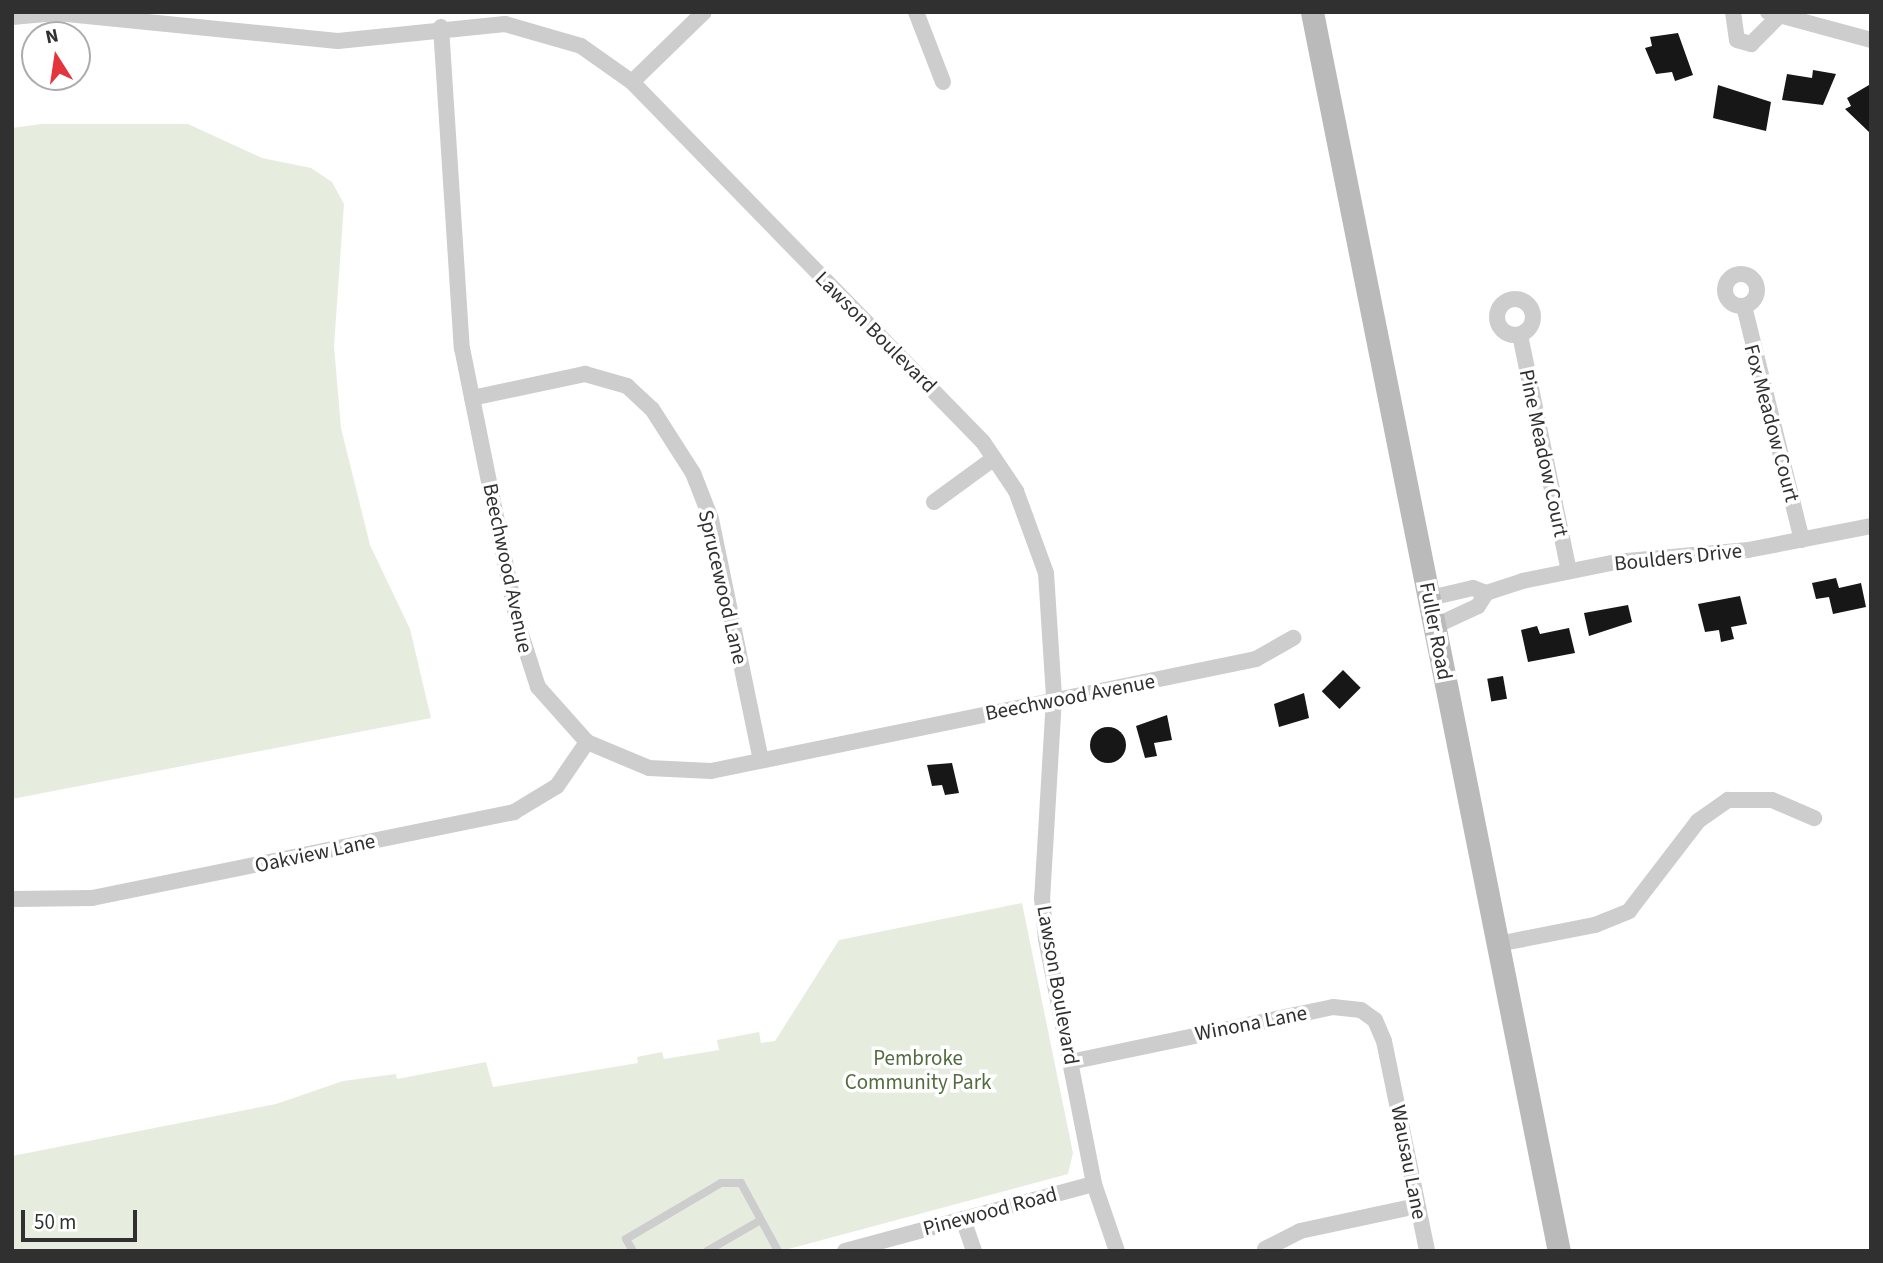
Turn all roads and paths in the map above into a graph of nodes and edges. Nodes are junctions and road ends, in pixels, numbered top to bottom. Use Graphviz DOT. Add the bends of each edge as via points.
graph roads {
  1 [pos="704,12"];
  2 [pos="916,12"];
  3 [pos="1312,12"];
  4 [pos="1733,12"];
  5 [pos="1772,15"];
  6 [pos="12,17"];
  7 [pos="190,20"];
  8 [pos="441,27"];
  9 [pos="1871,40"];
  10 [pos="632,82"];
  11 [pos="943,82"];
  12 [pos="1744,306"];
  13 [pos="1520,335"];
  14 [pos="472,398"];
  15 [pos="993,458"];
  16 [pos="934,502"];
  17 [pos="1871,526"];
  18 [pos="1802,540"];
  19 [pos="1569,571"];
  20 [pos="1486,593"];
  21 [pos="1430,598"];
  22 [pos="1435,626"];
  23 [pos="1293,638"];
  24 [pos="1054,698"];
  25 [pos="587,742"];
  26 [pos="761,760"];
  27 [pos="1814,818"];
  28 [pos="12,898"];
  29 [pos="1498,944"];
  30 [pos="1070,1062"];
  31 [pos="1391,1073"];
  32 [pos="1094,1184"];
  33 [pos="1417,1206"];
  34 [pos="963,1219"];
  35 [pos="761,1220"];
  36 [pos="1265,1249"];
  37 [pos="632,1251"];
  38 [pos="707,1251"];
  39 [pos="778,1251"];
  40 [pos="845,1251"];
  41 [pos="974,1251"];
  42 [pos="1117,1251"];
  43 [pos="1427,1251"];
  44 [pos="1559,1251"];
  1 -- 10 [label="street"];
  2 -- 11 [label="street"];
  3 -- 21 [label="street, Fuller Road"];
  4 -- 5 [label="street" via="1737,40 1751,44"];
  5 -- 9 [label="street"];
  6 -- 7 [label="street, Lawson Boulevard" via="57,13"];
  7 -- 8 [label="street, Lawson Boulevard" via="338,41"];
  8 -- 10 [label="street, Lawson Boulevard" via="505,23 548,33"];
  8 -- 14 [label="street, Beechwood Avenue" via="458,323"];
  10 -- 15 [label="street, Lawson Boulevard"];
  12 -- 18 [label="street, Fox Meadow Court"];
  13 -- 19 [label="street, Pine Meadow Court"];
  14 -- 25 [label="street, Beechwood Avenue" via="526,659 538,687"];
  14 -- 26 [label="street, Sprucewood Lane" via="592,375 627,386 652,409 693,473 711,519"];
  15 -- 16 [label="street"];
  15 -- 24 [label="street, Lawson Boulevard" via="1029,519 1046,573"];
  17 -- 18 [label="street, Boulders Drive"];
  18 -- 19 [label="street, Boulders Drive"];
  19 -- 20 [label="street, Boulders Drive"];
  20 -- 21 [label="street, Boulders Drive" via="1473,588"];
  20 -- 22 [label="street, Boulders Drive" via="1478,606"];
  21 -- 22 [label="street, Fuller Road"];
  22 -- 29 [label="street, Fuller Road"];
  23 -- 24 [label="street, Beechwood Avenue" via="1256,659"];
  24 -- 26 [label="street, Beechwood Avenue"];
  24 -- 30 [label="street, Lawson Boulevard" via="1042,898"];
  25 -- 26 [label="street, Beechwood Avenue" via="649,768 711,771"];
  25 -- 28 [label="street, Oakview Lane" via="557,786 513,812 92,898"];
  27 -- 29 [label="street" via="1772,800 1728,800 1698,821 1629,911"];
  29 -- 44 [label="street, Fuller Road"];
  30 -- 31 [label="street, Winona Lane" via="1350,1007 1375,1020"];
  30 -- 32 [label="street, Lawson Boulevard"];
  31 -- 33 [label="street, Wausau Lane"];
  32 -- 34 [label="street, Pinewood Road"];
  32 -- 42 [label="street, Lawson Boulevard"];
  33 -- 36 [label="street" via="1300,1231"];
  33 -- 43 [label="street, Wausau Lane"];
  34 -- 40 [label="street, Pinewood Road"];
  34 -- 41 [label="street"];
  35 -- 37 [label="lane" via="741,1183 720,1183 626,1239"];
  35 -- 38 [label="lane"];
  35 -- 39 [label="lane"];
}
